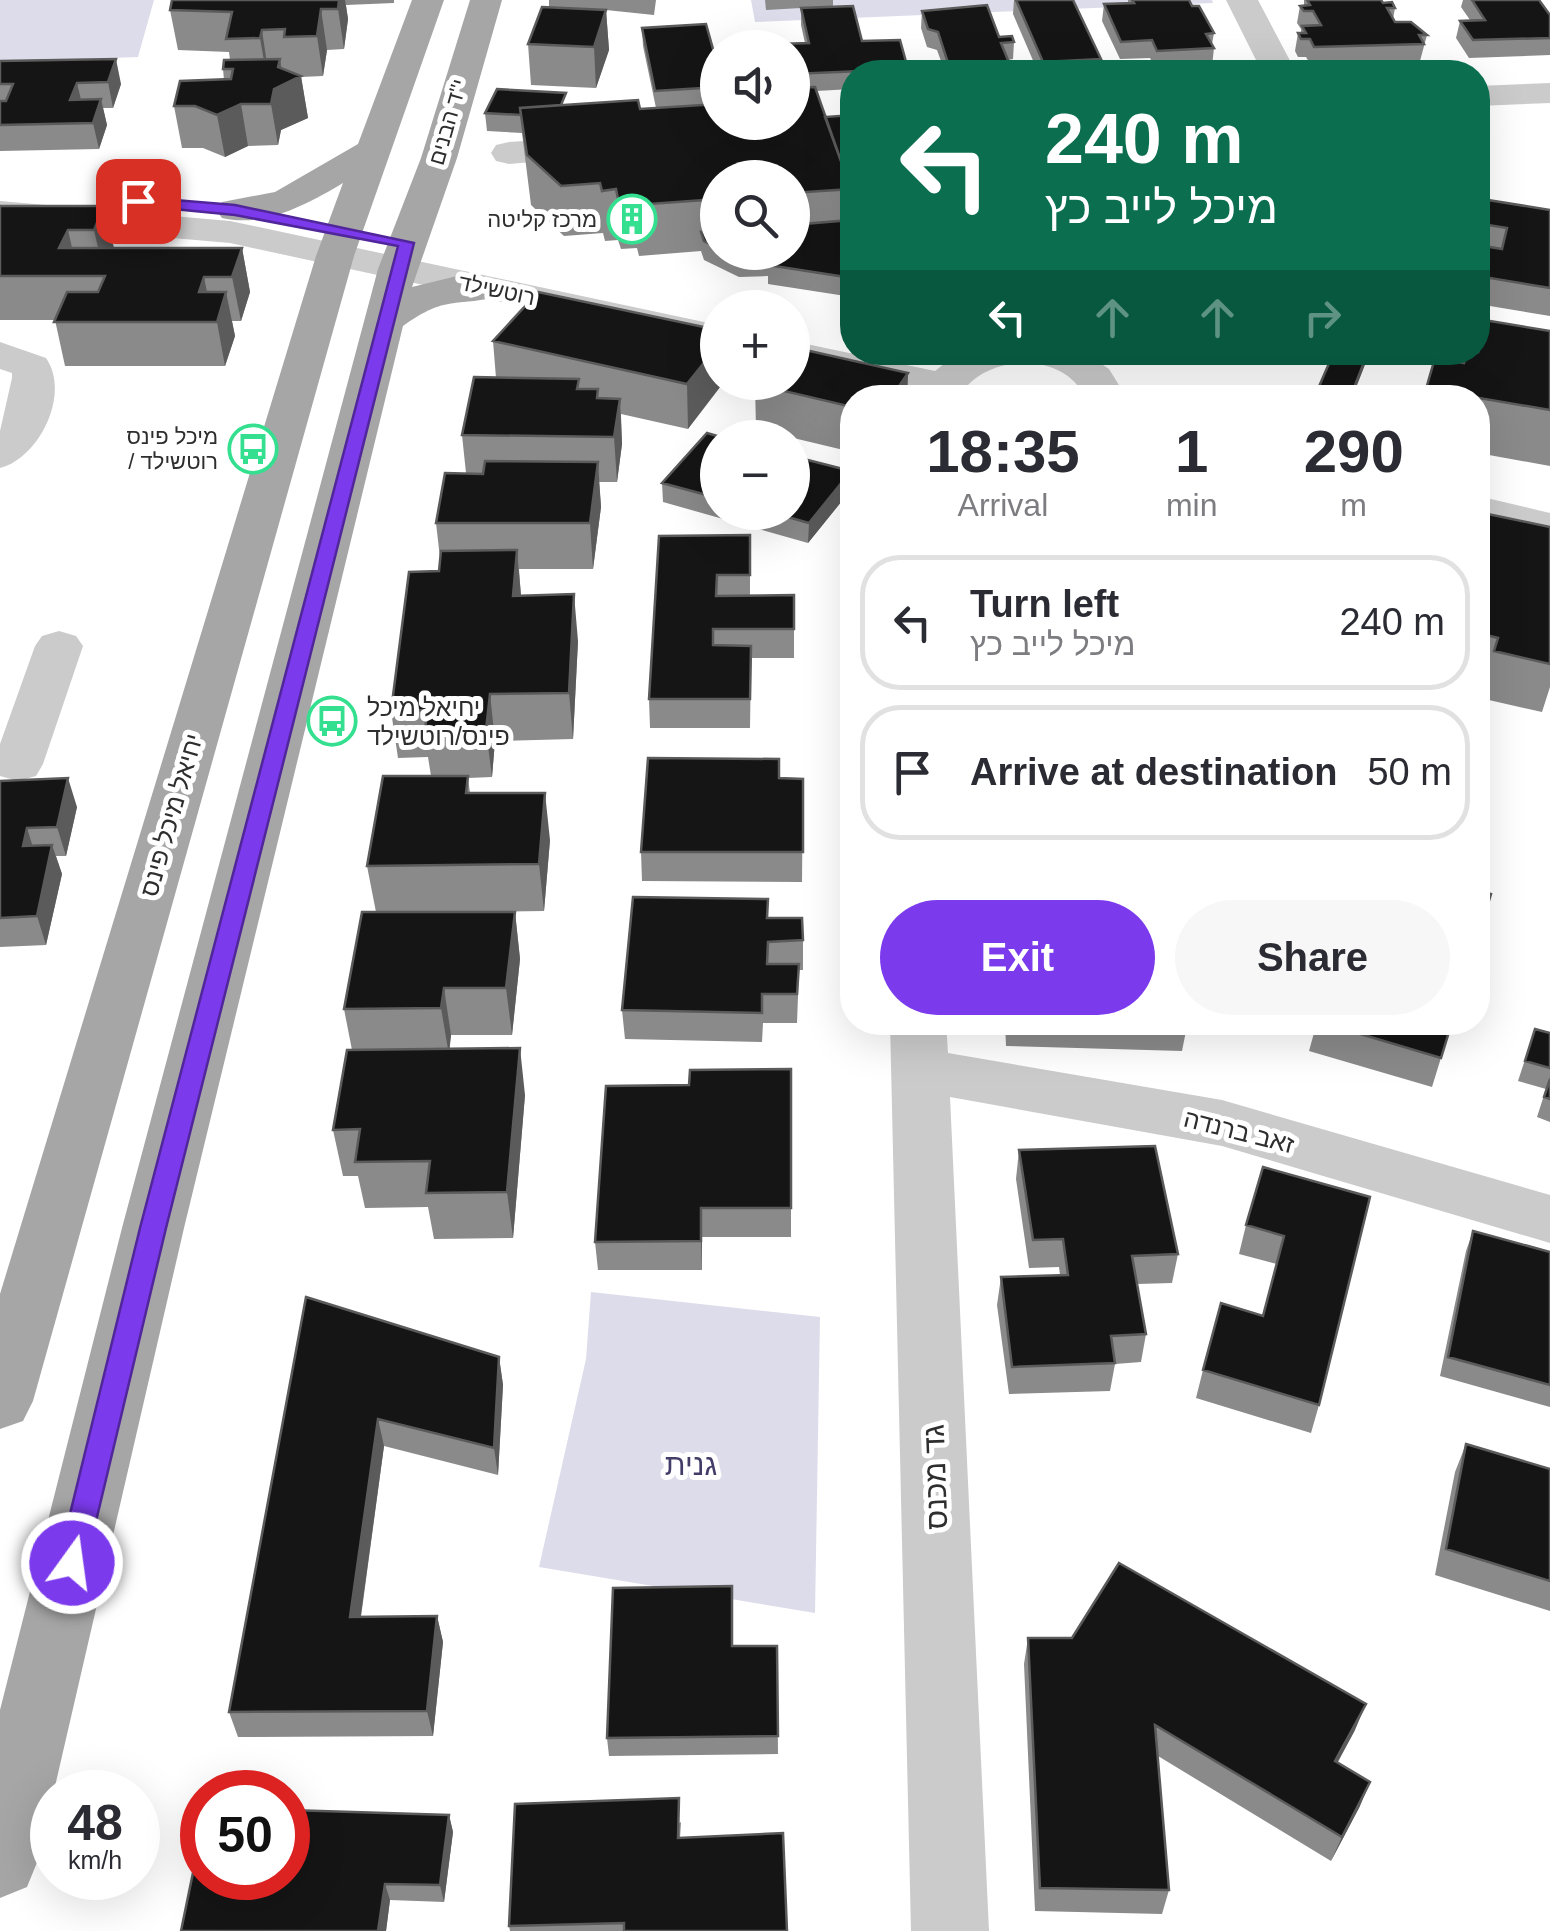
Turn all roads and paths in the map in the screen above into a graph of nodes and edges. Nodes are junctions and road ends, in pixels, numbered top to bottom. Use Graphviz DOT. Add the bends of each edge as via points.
graph roads {
  1 [pos="428,0"];
  2 [pos="486,0"];
  3 [pos="1242,0"];
  4 [pos="1274,60"];
  5 [pos="1550,92"];
  6 [pos="1490,95"];
  7 [pos="636,144"];
  8 [pos="378,147"];
  9 [pos="509,153"];
  10 [pos="0,190"];
  11 [pos="235,210"];
  12 [pos="0,212"];
  13 [pos="341,243"];
  14 [pos="396,277"];
  15 [pos="700,311"];
  16 [pos="700,333"];
  17 [pos="810,334"];
  18 [pos="840,340"];
  19 [pos="0,354"];
  20 [pos="810,357"];
  21 [pos="840,362"];
  22 [pos="854,365"];
  23 [pos="917,365"];
  24 [pos="970,365"];
  25 [pos="1074,365"];
  26 [pos="951,384"];
  27 [pos="1102,385"];
  28 [pos="0,456"];
  29 [pos="1490,513"];
  30 [pos="1550,526"];
  31 [pos="59,646"];
  32 [pos="19,707"];
  33 [pos="18,764"];
  34 [pos="920,1046"];
  35 [pos="1550,1219"];
  36 [pos="0,1401"];
  37 [pos="0,1860"];
  38 [pos="950,1931"];
  1 -- 8 [label="main road"];
  2 -- 14 [label="main road, י''ד הבנים"];
  3 -- 4 [label="street"];
  5 -- 6 [label="street"];
  7 -- 9 [label="street"];
  8 -- 11 [label="main road" via="286,201"];
  8 -- 13 [label="main road"];
  10 -- 11 [label="street"];
  11 -- 13 [label="street"];
  12 -- 13 [label="street"];
  13 -- 14 [label="street, רוטשילד"];
  13 -- 36 [label="main road, יחיאל מיכל פינס"];
  14 -- 15 [label="street, רוטשילד"];
  14 -- 16 [label="street, רוטשילד" via="485,288"];
  14 -- 37 [label="main road"];
  17 -- 18 [label="street"];
  19 -- 28 [label="street" via="32,367 36,396"];
  20 -- 21 [label="street"];
  22 -- 26 [label="street"];
  23 -- 26 [label="street"];
  24 -- 26 [label="street"];
  25 -- 27 [label="street"];
  29 -- 30 [label="street"];
  31 -- 32 [label="street"];
  32 -- 33 [label="street"];
  34 -- 35 [label="street, זאב ברנדה" via="1222,1123"];
  34 -- 38 [label="street, גד מכנס"];
}
